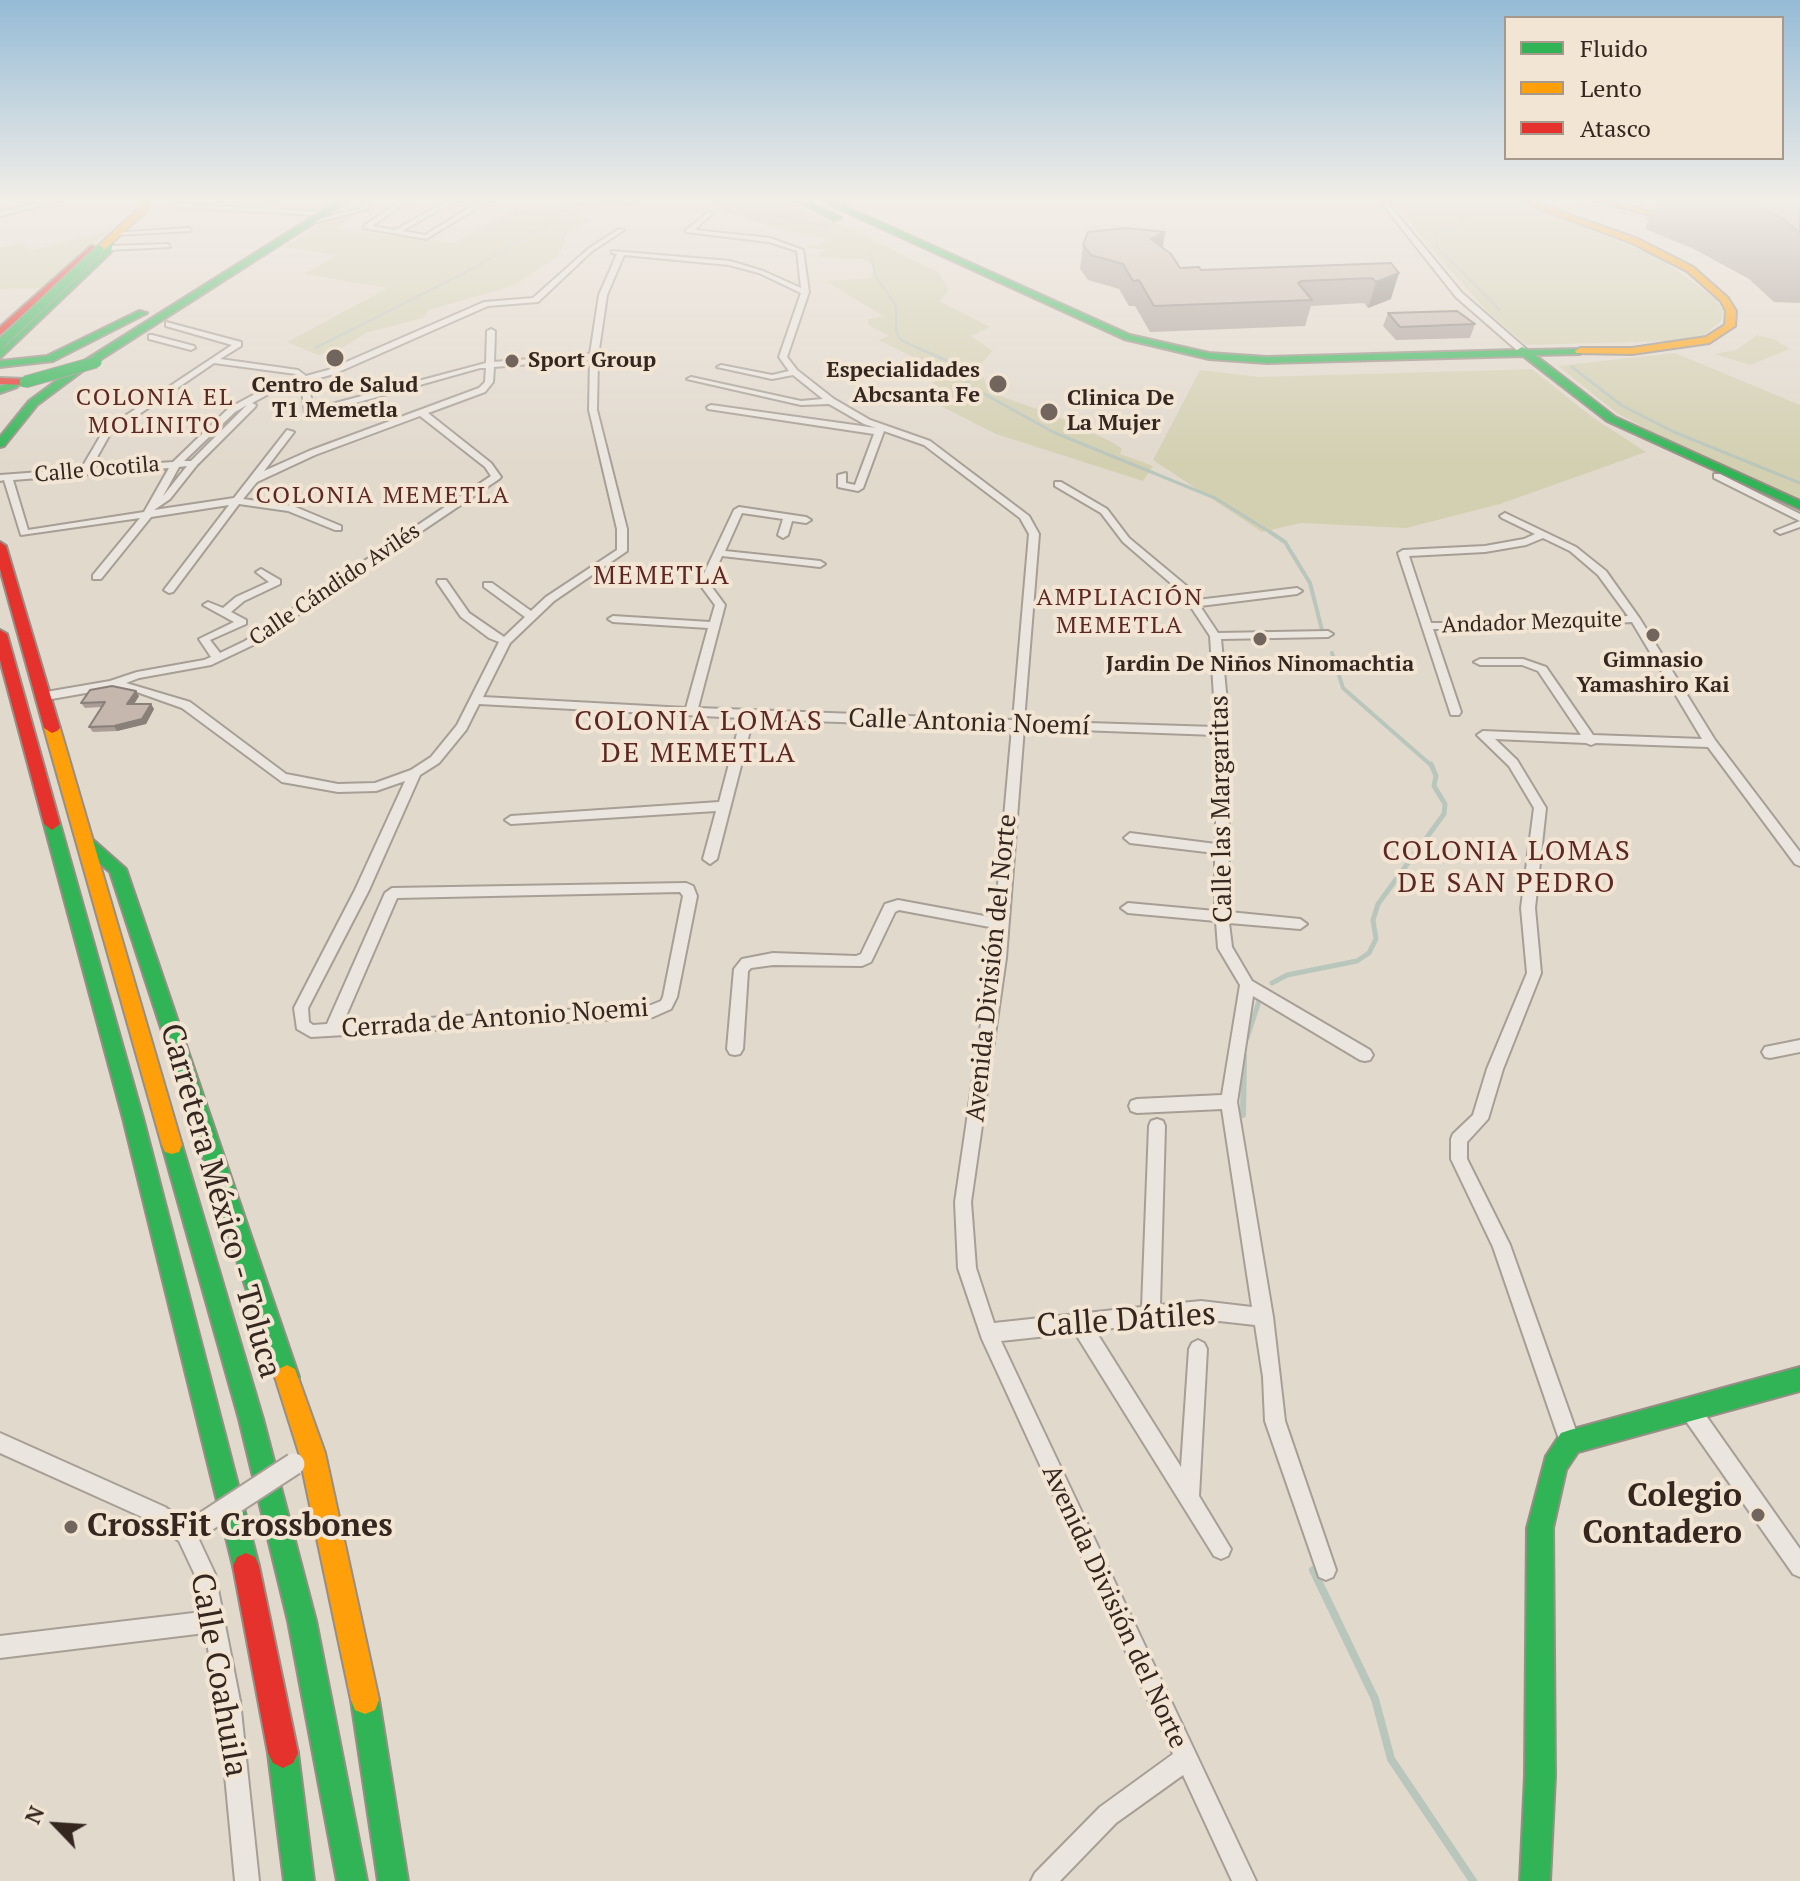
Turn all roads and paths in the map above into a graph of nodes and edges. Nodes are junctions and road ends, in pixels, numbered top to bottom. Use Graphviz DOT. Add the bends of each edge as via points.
graph roads {
  1 [pos="47,289"];
  2 [pos="59,289"];
  3 [pos="64,289"];
  4 [pos="195,289"];
  5 [pos="205,289"];
  6 [pos="217,289"];
  7 [pos="547,289"];
  8 [pos="606,289"];
  9 [pos="798,289"];
  10 [pos="805,289"];
  11 [pos="1014,289"];
  12 [pos="1454,289"];
  13 [pos="1713,289"];
  14 [pos="805,292"];
  15 [pos="183,296"];
  16 [pos="162,305"];
  17 [pos="33,321"];
  18 [pos="169,324"];
  19 [pos="6,326"];
  20 [pos="491,331"];
  21 [pos="152,337"];
  22 [pos="0,344"];
  23 [pos="191,348"];
  24 [pos="0,355"];
  25 [pos="594,356"];
  26 [pos="1529,356"];
  27 [pos="214,361"];
  28 [pos="0,364"];
  29 [pos="489,365"];
  30 [pos="721,367"];
  31 [pos="794,372"];
  32 [pos="304,379"];
  33 [pos="691,379"];
  34 [pos="8,384"];
  35 [pos="267,391"];
  36 [pos="831,401"];
  37 [pos="711,407"];
  38 [pos="421,412"];
  39 [pos="0,420"];
  40 [pos="880,429"];
  41 [pos="290,432"];
  42 [pos="0,444"];
  43 [pos="194,463"];
  44 [pos="176,464"];
  45 [pos="488,465"];
  46 [pos="474,470"];
  47 [pos="84,472"];
  48 [pos="843,475"];
  49 [pos="1717,476"];
  50 [pos="4,478"];
  51 [pos="253,480"];
  52 [pos="1058,484"];
  53 [pos="236,501"];
  54 [pos="1800,505"];
  55 [pos="153,506"];
  56 [pos="1505,516"];
  57 [pos="146,517"];
  58 [pos="789,517"];
  59 [pos="806,520"];
  60 [pos="1800,521"];
  61 [pos="338,528"];
  62 [pos="1780,531"];
  63 [pos="1544,534"];
  64 [pos="783,535"];
  65 [pos="0,546"];
  66 [pos="718,553"];
  67 [pos="820,564"];
  68 [pos="261,572"];
  69 [pos="97,577"];
  70 [pos="442,582"];
  71 [pos="488,585"];
  72 [pos="169,590"];
  73 [pos="1297,591"];
  74 [pos="1196,603"];
  75 [pos="208,605"];
  76 [pos="224,612"];
  77 [pos="530,616"];
  78 [pos="613,619"];
  79 [pos="1635,619"];
  80 [pos="715,625"];
  81 [pos="1429,626"];
  82 [pos="0,634"];
  83 [pos="1328,634"];
  84 [pos="1215,636"];
  85 [pos="505,641"];
  86 [pos="218,658"];
  87 [pos="1480,662"];
  88 [pos="114,684"];
  89 [pos="46,696"];
  90 [pos="477,700"];
  91 [pos="691,712"];
  92 [pos="1455,712"];
  93 [pos="748,715"];
  94 [pos="1017,724"];
  95 [pos="1222,731"];
  96 [pos="1591,741"];
  97 [pos="1711,743"];
  98 [pos="415,773"];
  99 [pos="724,806"];
  100 [pos="511,820"];
  101 [pos="1130,838"];
  102 [pos="85,842"];
  103 [pos="1221,849"];
  104 [pos="710,859"];
  105 [pos="1800,861"];
  106 [pos="1128,908"];
  107 [pos="1222,917"];
  108 [pos="1001,924"];
  109 [pos="1300,924"];
  110 [pos="1247,985"];
  111 [pos="332,1030"];
  112 [pos="1800,1046"];
  113 [pos="735,1049"];
  114 [pos="1770,1052"];
  115 [pos="1365,1055"];
  116 [pos="1229,1102"];
  117 [pos="1137,1106"];
  118 [pos="1157,1126"];
  119 [pos="1151,1314"];
  120 [pos="1264,1317"];
  121 [pos="1079,1322"];
  122 [pos="988,1333"];
  123 [pos="1198,1349"];
  124 [pos="1800,1379"];
  125 [pos="1688,1407"];
  126 [pos="1570,1442"];
  127 [pos="0,1443"];
  128 [pos="312,1453"];
  129 [pos="1189,1497"];
  130 [pos="196,1528"];
  131 [pos="1221,1549"];
  132 [pos="1800,1567"];
  133 [pos="1326,1570"];
  134 [pos="214,1621"];
  135 [pos="0,1647"];
  136 [pos="1185,1759"];
  137 [pos="247,1881"];
  138 [pos="299,1881"];
  139 [pos="352,1881"];
  140 [pos="393,1881"];
  141 [pos="1043,1881"];
  142 [pos="1244,1881"];
  143 [pos="1535,1881"];
  1 -- 19 [label="main road"];
  2 -- 22 [label="main road, bridge"];
  3 -- 17 [label="main road"];
  4 -- 15 [label="main road"];
  5 -- 42 [label="main road" via="55,385"];
  6 -- 34 [label="main road, bridge" via="121,352 76,369"];
  7 -- 32 [label="street" via="535,300 487,304"];
  8 -- 25 [label="street"];
  9 -- 14 [label="street"];
  10 -- 14 [label="street"];
  11 -- 26 [label="main road" via="1127,337 1176,350 1267,360"];
  12 -- 26 [label="street"];
  13 -- 26 [label="main road" via="1731,311 1730,326 1709,340 1621,355"];
  14 -- 31 [label="street" via="783,357"];
  15 -- 16 [label="main road"];
  15 -- 39 [label="main road" via="80,357"];
  16 -- 28 [label="main road" via="49,359"];
  16 -- 34 [label="main road" via="55,361 14,372"];
  17 -- 19 [label="main road"];
  17 -- 24 [label="main road"];
  18 -- 27 [label="street" via="237,342"];
  20 -- 29 [label="street"];
  21 -- 23 [label="street"];
  25 -- 29 [label="street"];
  25 -- 77 [label="street" via="593,410 622,529 622,551"];
  26 -- 54 [label="main road" via="1596,409 1635,432"];
  27 -- 32 [label="street" via="295,371"];
  27 -- 47 [label="street" via="107,432"];
  29 -- 32 [label="street" via="309,413"];
  29 -- 38 [label="street" via="489,382 482,390"];
  30 -- 31 [label="street" via="772,377"];
  31 -- 36 [label="street, Avenida División del Norte"];
  32 -- 35 [label="street"];
  33 -- 36 [label="street" via="801,403"];
  35 -- 43 [label="street"];
  35 -- 44 [label="street" via="215,423"];
  36 -- 40 [label="street, Avenida División del Norte"];
  37 -- 40 [label="street"];
  38 -- 45 [label="street"];
  38 -- 51 [label="street"];
  40 -- 48 [label="street" via="858,488 841,485"];
  40 -- 94 [label="street, Avenida División del Norte" via="927,443 1024,516 1034,534"];
  41 -- 51 [label="street"];
  43 -- 44 [label="street, Calle Ocotila"];
  43 -- 55 [label="street"];
  44 -- 47 [label="street, Calle Ocotila"];
  44 -- 55 [label="street"];
  45 -- 46 [label="street"];
  45 -- 86 [label="street, Calle Cándido Avilés" via="496,472 491,482 249,643"];
  47 -- 50 [label="street, Calle Ocotila"];
  49 -- 60 [label="street"];
  50 -- 57 [label="street" via="24,533"];
  51 -- 53 [label="street"];
  52 -- 74 [label="street, Calle las Margaritas" via="1104,511 1126,540"];
  53 -- 57 [label="street"];
  53 -- 61 [label="street" via="290,508"];
  53 -- 72 [label="street"];
  55 -- 57 [label="street"];
  56 -- 63 [label="street"];
  57 -- 69 [label="street"];
  58 -- 59 [label="street"];
  58 -- 64 [label="street"];
  58 -- 66 [label="street" via="739,510"];
  60 -- 62 [label="street"];
  63 -- 79 [label="street" via="1602,573"];
  63 -- 81 [label="street" via="1485,549 1403,553"];
  65 -- 89 [label="main road, Carretera México - Toluca"];
  66 -- 67 [label="street"];
  66 -- 80 [label="street" via="706,580 720,605"];
  68 -- 76 [label="street, Calle Cándido Avilés" via="276,582"];
  70 -- 85 [label="street" via="465,615"];
  71 -- 77 [label="street"];
  73 -- 74 [label="street"];
  74 -- 84 [label="street, Calle las Margaritas"];
  75 -- 76 [label="street"];
  76 -- 86 [label="street, Calle Cándido Avilés" via="242,622 204,639"];
  77 -- 85 [label="street"];
  78 -- 80 [label="street"];
  79 -- 81 [label="street, Andador Mezquite"];
  79 -- 97 [label="street"];
  80 -- 91 [label="street"];
  81 -- 92 [label="street"];
  82 -- 138 [label="main road" via="133,1118 245,1561 279,1726"];
  83 -- 84 [label="street"];
  84 -- 95 [label="street, Calle las Margaritas"];
  85 -- 90 [label="street"];
  86 -- 88 [label="street, Calle Cándido Avilés"];
  87 -- 96 [label="street" via="1523,662 1542,669"];
  88 -- 89 [label="street, Calle Cándido Avilés"];
  88 -- 98 [label="street" via="186,705 282,778 338,788"];
  89 -- 102 [label="main road, Carretera México - Toluca"];
  90 -- 91 [label="street, Calle Antonia Noemí"];
  90 -- 98 [label="street" via="446,748"];
  91 -- 93 [label="street, Calle Antonia Noemí"];
  93 -- 94 [label="street, Calle Antonia Noemí"];
  93 -- 99 [label="street"];
  94 -- 95 [label="street, Calle Antonia Noemí"];
  94 -- 108 [label="street, Avenida División del Norte"];
  95 -- 103 [label="street, Calle las Margaritas"];
  96 -- 97 [label="street"];
  96 -- 126 [label="street" via="1483,735 1513,763 1540,808 1528,908 1534,973 1480,1119 1459,1139 1459,1159 1501,1245"];
  97 -- 105 [label="street"];
  98 -- 111 [label="street, Cerrada de Antonio Noemi" via="301,1008 302,1025 311,1031"];
  99 -- 100 [label="street"];
  99 -- 104 [label="street"];
  101 -- 103 [label="street"];
  102 -- 128 [label="main road" via="117,869"];
  102 -- 139 [label="main road, Carretera México - Toluca" via="263,1463 302,1621"];
  103 -- 107 [label="street, Calle las Margaritas"];
  106 -- 107 [label="street"];
  107 -- 109 [label="street"];
  107 -- 110 [label="street, Calle las Margaritas" via="1225,948"];
  108 -- 113 [label="street" via="898,905 890,908 866,958 857,962 747,963 741,969"];
  108 -- 122 [label="street, Avenida División del Norte" via="963,1202 967,1268"];
  110 -- 115 [label="street"];
  110 -- 116 [label="street"];
  111 -- 111 [label="street, Cerrada de Antonio Noemi" via="659,1010 670,997 688,890 392,893"];
  112 -- 114 [label="street"];
  116 -- 117 [label="street"];
  116 -- 120 [label="street"];
  118 -- 119 [label="street"];
  119 -- 120 [label="street, Calle Dátiles" via="1201,1310"];
  119 -- 121 [label="street, Calle Dátiles"];
  120 -- 133 [label="street" via="1275,1421"];
  121 -- 122 [label="street, Calle Dátiles"];
  121 -- 129 [label="street"];
  122 -- 136 [label="street, Avenida División del Norte"];
  123 -- 129 [label="street"];
  124 -- 125 [label="main road"];
  125 -- 126 [label="main road"];
  125 -- 132 [label="street"];
  126 -- 143 [label="main road" via="1555,1465 1540,1528"];
  127 -- 130 [label="street"];
  128 -- 130 [label="street, bridge"];
  128 -- 140 [label="main road" via="358,1654"];
  129 -- 131 [label="street"];
  130 -- 134 [label="street, Calle Coahuila"];
  134 -- 135 [label="street"];
  134 -- 137 [label="street, Calle Coahuila" via="229,1701"];
  136 -- 141 [label="street" via="1108,1815"];
  136 -- 142 [label="street, Avenida División del Norte"];
}
